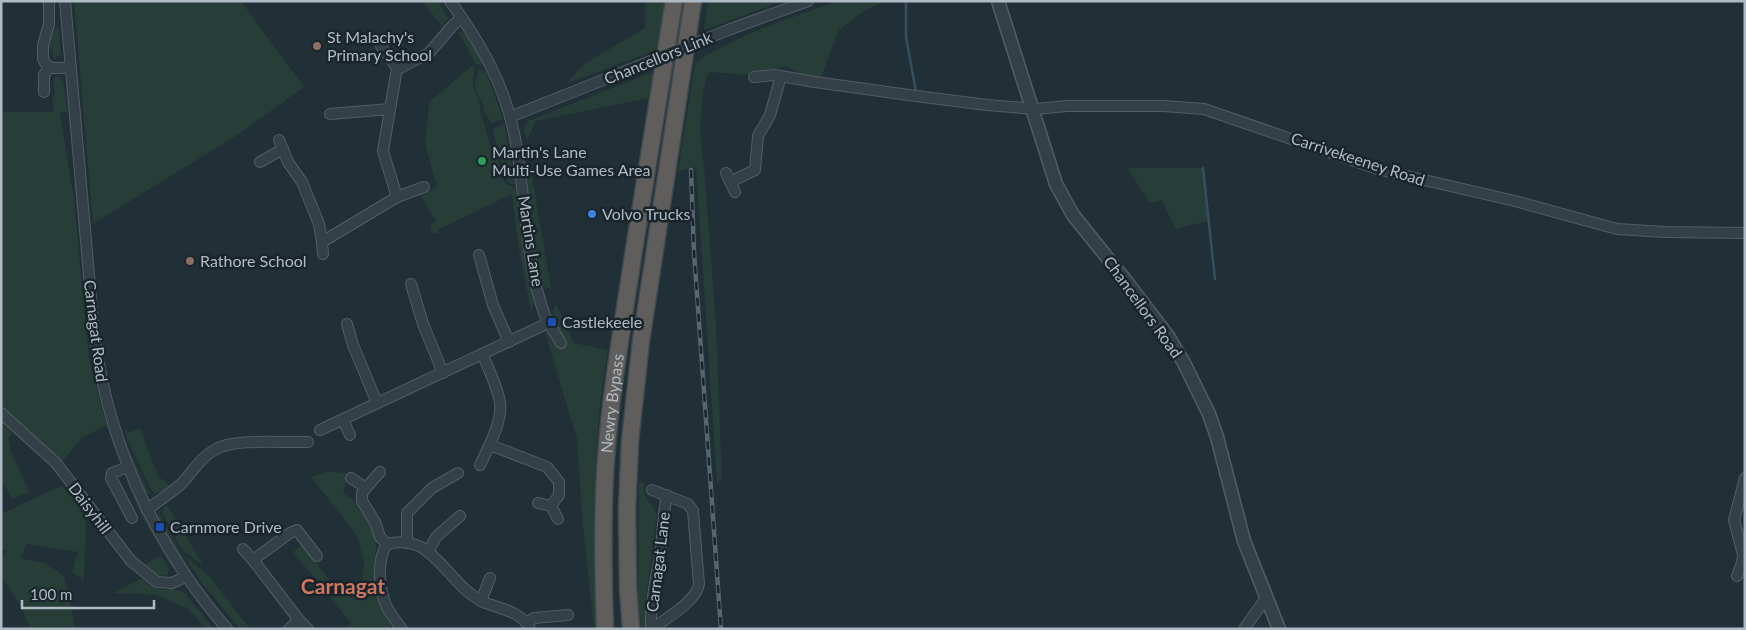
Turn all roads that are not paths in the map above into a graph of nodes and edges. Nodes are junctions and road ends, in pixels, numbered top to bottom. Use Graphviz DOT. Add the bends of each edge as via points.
graph roads {
  1 [pos="49,1"];
  2 [pos="65,1"];
  3 [pos="450,1"];
  4 [pos="674,1"];
  5 [pos="694,1"];
  6 [pos="808,1"];
  7 [pos="998,1"];
  8 [pos="462,18"];
  9 [pos="381,46"];
  10 [pos="49,67"];
  11 [pos="70,67"];
  12 [pos="398,69"];
  13 [pos="781,76"];
  14 [pos="754,77"];
  15 [pos="44,92"];
  16 [pos="1031,108"];
  17 [pos="390,109"];
  18 [pos="330,114"];
  19 [pos="510,117"];
  20 [pos="260,162"];
  21 [pos="424,187"];
  22 [pos="735,192"];
  23 [pos="397,197"];
  24 [pos="1745,233"];
  25 [pos="322,242"];
  26 [pos="323,254"];
  27 [pos="479,255"];
  28 [pos="411,284"];
  29 [pos="548,323"];
  30 [pos="346,324"];
  31 [pos="509,342"];
  32 [pos="561,343"];
  33 [pos="482,354"];
  34 [pos="443,373"];
  35 [pos="378,404"];
  36 [pos="1,413"];
  37 [pos="343,420"];
  38 [pos="320,430"];
  39 [pos="350,435"];
  40 [pos="308,442"];
  41 [pos="490,445"];
  42 [pos="480,465"];
  43 [pos="128,467"];
  44 [pos="380,472"];
  45 [pos="458,473"];
  46 [pos="351,478"];
  47 [pos="1745,478"];
  48 [pos="366,488"];
  49 [pos="652,490"];
  50 [pos="667,495"];
  51 [pos="538,503"];
  52 [pos="551,506"];
  53 [pos="146,510"];
  54 [pos="460,516"];
  55 [pos="132,518"];
  56 [pos="558,519"];
  57 [pos="407,543"];
  58 [pos="387,544"];
  59 [pos="243,549"];
  60 [pos="428,552"];
  61 [pos="317,556"];
  62 [pos="253,560"];
  63 [pos="1736,576"];
  64 [pos="186,577"];
  65 [pos="490,578"];
  66 [pos="1266,598"];
  67 [pos="481,601"];
  68 [pos="568,615"];
  69 [pos="299,620"];
  70 [pos="528,626"];
  71 [pos="227,629"];
  72 [pos="289,629"];
  73 [pos="308,629"];
  74 [pos="402,629"];
  75 [pos="605,629"];
  76 [pos="631,629"];
  77 [pos="651,629"];
  78 [pos="1244,629"];
  79 [pos="1279,629"];
  1 -- 10 [label="street" via="49,24 42,53"];
  2 -- 11 [label="street, Carnagat Road"];
  3 -- 8 [label="street, Martins Lane"];
  4 -- 75 [label="highway, Newry Bypass" via="611,406 606,459"];
  5 -- 76 [label="highway, Newry Bypass" via="641,342 630,441 627,508"];
  6 -- 19 [label="street, Chancellors Link, bridge"];
  7 -- 16 [label="street, Chancellors Road"];
  8 -- 12 [label="street" via="429,54"];
  8 -- 19 [label="street, Martins Lane" via="487,56"];
  9 -- 12 [label="street"];
  10 -- 11 [label="street"];
  10 -- 15 [label="street" via="44,75"];
  11 -- 43 [label="street, Carnagat Road" via="96,354 112,420"];
  12 -- 17 [label="street"];
  13 -- 14 [label="street"];
  13 -- 16 [label="street" via="978,104"];
  13 -- 22 [label="street" via="770,115 758,136 755,170 728,177"];
  16 -- 24 [label="street, Carrivekeeney Road" via="1162,106 1204,109 1381,170 1617,228"];
  16 -- 66 [label="street, Chancellors Road" via="1050,171 1073,215 1168,336 1209,414 1244,541"];
  17 -- 18 [label="street"];
  17 -- 23 [label="street" via="383,151"];
  19 -- 29 [label="street, Martins Lane" via="533,265"];
  20 -- 25 [label="street" via="281,145 302,182"];
  21 -- 23 [label="street"];
  23 -- 25 [label="street"];
  25 -- 26 [label="street"];
  27 -- 31 [label="street" via="493,304"];
  28 -- 34 [label="street"];
  29 -- 31 [label="street"];
  29 -- 32 [label="street, Martins Lane"];
  30 -- 35 [label="street"];
  31 -- 33 [label="street"];
  33 -- 34 [label="street"];
  33 -- 41 [label="street" via="500,402"];
  34 -- 35 [label="street"];
  35 -- 37 [label="street"];
  36 -- 64 [label="street, Daisyhill" via="56,464 131,561 156,582 172,583"];
  37 -- 38 [label="street"];
  37 -- 39 [label="street"];
  40 -- 53 [label="street" via="235,443 217,448 202,458 169,495"];
  41 -- 42 [label="street"];
  41 -- 52 [label="street" via="547,467 560,482 558,495"];
  43 -- 53 [label="street, Carnagat Road"];
  43 -- 55 [label="street" via="112,474 111,478"];
  44 -- 48 [label="street"];
  45 -- 57 [label="street" via="432,488 407,513"];
  46 -- 48 [label="street"];
  47 -- 63 [label="street" via="1734,520 1743,555"];
  48 -- 58 [label="street" via="362,501 380,537"];
  49 -- 50 [label="street"];
  50 -- 77 [label="street, Carnagat Lane" via="652,594"];
  50 -- 77 [label="street" via="688,504 692,511 699,589"];
  51 -- 52 [label="street"];
  52 -- 56 [label="street"];
  53 -- 64 [label="street, Carnagat Road"];
  54 -- 60 [label="street" via="436,537"];
  57 -- 58 [label="street"];
  57 -- 60 [label="street"];
  58 -- 74 [label="street" via="382,551 380,570 382,592 388,609"];
  59 -- 62 [label="street"];
  60 -- 67 [label="street"];
  61 -- 62 [label="street" via="297,530"];
  62 -- 69 [label="street"];
  64 -- 71 [label="street, Carnagat Road"];
  65 -- 67 [label="street"];
  66 -- 78 [label="street"];
  66 -- 79 [label="street, Chancellors Road"];
  67 -- 70 [label="street" via="518,616"];
  68 -- 70 [label="street" via="534,618"];
  69 -- 72 [label="street"];
  69 -- 73 [label="street"];
}
